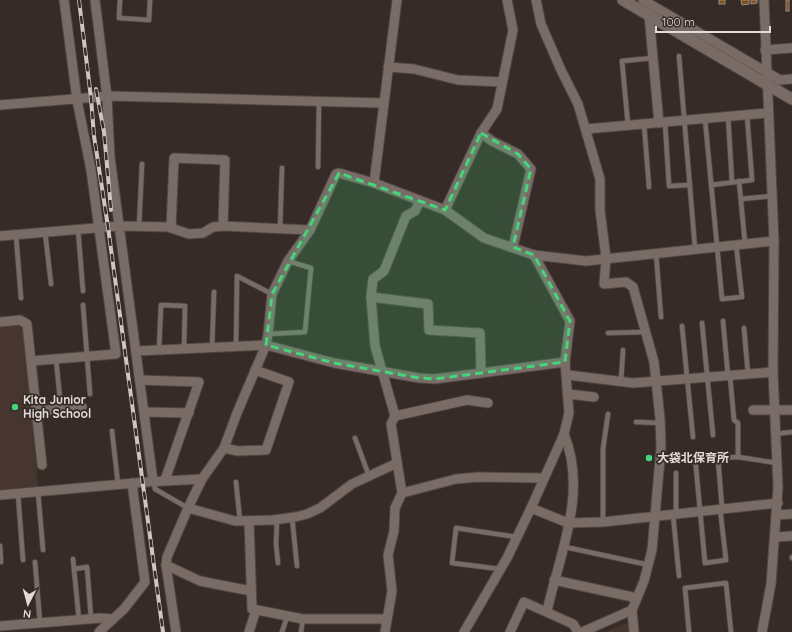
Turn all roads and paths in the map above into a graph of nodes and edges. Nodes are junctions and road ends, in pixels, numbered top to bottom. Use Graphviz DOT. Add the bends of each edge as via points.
graph roads {
  1 [pos="64,0"];
  2 [pos="95,0"];
  3 [pos="120,0"];
  4 [pos="150,0"];
  5 [pos="397,0"];
  6 [pos="507,0"];
  7 [pos="536,0"];
  8 [pos="623,0"];
  9 [pos="643,0"];
  10 [pos="764,0"];
  11 [pos="655,11"];
  12 [pos="792,48"];
  13 [pos="765,50"];
  14 [pos="679,56"];
  15 [pos="653,58"];
  16 [pos="388,67"];
  17 [pos="765,72"];
  18 [pos="792,79"];
  19 [pos="501,82"];
  20 [pos="766,84"];
  21 [pos="107,97"];
  22 [pos="792,99"];
  23 [pos="77,100"];
  24 [pos="319,101"];
  25 [pos="383,103"];
  26 [pos="0,105"];
  27 [pos="768,113"];
  28 [pos="747,115"];
  29 [pos="728,116"];
  30 [pos="705,118"];
  31 [pos="684,120"];
  32 [pos="662,122"];
  33 [pos="644,124"];
  34 [pos="628,125"];
  35 [pos="586,129"];
  36 [pos="481,133"];
  37 [pos="142,164"];
  38 [pos="318,167"];
  39 [pos="282,168"];
  40 [pos="740,181"];
  41 [pos="732,182"];
  42 [pos="374,183"];
  43 [pos="690,185"];
  44 [pos="711,185"];
  45 [pos="649,187"];
  46 [pos="771,196"];
  47 [pos="741,199"];
  48 [pos="420,201"];
  49 [pos="445,210"];
  50 [pos="119,226"];
  51 [pos="140,226"];
  52 [pos="223,226"];
  53 [pos="99,228"];
  54 [pos="171,228"];
  55 [pos="78,229"];
  56 [pos="280,229"];
  57 [pos="310,230"];
  58 [pos="45,232"];
  59 [pos="16,235"];
  60 [pos="0,236"];
  61 [pos="774,241"];
  62 [pos="741,244"];
  63 [pos="716,246"];
  64 [pos="513,247"];
  65 [pos="695,248"];
  66 [pos="656,252"];
  67 [pos="534,255"];
  68 [pos="606,258"];
  69 [pos="288,261"];
  70 [pos="51,284"];
  71 [pos="83,291"];
  72 [pos="214,292"];
  73 [pos="272,294"];
  74 [pos="371,296"];
  75 [pos="21,298"];
  76 [pos="84,305"];
  77 [pos="661,317"];
  78 [pos="723,321"];
  79 [pos="0,322"];
  80 [pos="702,323"];
  81 [pos="682,326"];
  82 [pos="744,328"];
  83 [pos="646,332"];
  84 [pos="608,333"];
  85 [pos="268,334"];
  86 [pos="266,345"];
  87 [pos="236,347"];
  88 [pos="212,348"];
  89 [pos="184,349"];
  90 [pos="159,350"];
  91 [pos="623,350"];
  92 [pos="136,351"];
  93 [pos="87,357"];
  94 [pos="56,359"];
  95 [pos="31,361"];
  96 [pos="565,362"];
  97 [pos="255,370"];
  98 [pos="382,371"];
  99 [pos="773,372"];
  100 [pos="481,373"];
  101 [pos="748,374"];
  102 [pos="568,375"];
  103 [pos="729,376"];
  104 [pos="707,377"];
  105 [pos="687,379"];
  106 [pos="140,380"];
  107 [pos="657,381"];
  108 [pos="621,382"];
  109 [pos="90,394"];
  110 [pos="568,394"];
  111 [pos="594,397"];
  112 [pos="488,403"];
  113 [pos="82,407"];
  114 [pos="61,409"];
  115 [pos="774,409"];
  116 [pos="753,410"];
  117 [pos="792,410"];
  118 [pos="36,411"];
  119 [pos="145,412"];
  120 [pos="189,413"];
  121 [pos="608,414"];
  122 [pos="395,416"];
  123 [pos="636,422"];
  124 [pos="660,424"];
  125 [pos="112,431"];
  126 [pos="792,432"];
  127 [pos="564,434"];
  128 [pos="776,434"];
  129 [pos="713,435"];
  130 [pos="693,437"];
  131 [pos="354,438"];
  132 [pos="224,448"];
  133 [pos="695,457"];
  134 [pos="738,457"];
  135 [pos="397,463"];
  136 [pos="777,463"];
  137 [pos="42,465"];
  138 [pos="676,473"];
  139 [pos="369,476"];
  140 [pos="543,478"];
  141 [pos="202,479"];
  142 [pos="165,480"];
  143 [pos="153,481"];
  144 [pos="236,482"];
  145 [pos="132,483"];
  146 [pos="118,484"];
  147 [pos="38,492"];
  148 [pos="402,493"];
  149 [pos="18,494"];
  150 [pos="0,495"];
  151 [pos="778,503"];
  152 [pos="188,508"];
  153 [pos="531,508"];
  154 [pos="721,508"];
  155 [pos="700,510"];
  156 [pos="675,513"];
  157 [pos="792,514"];
  158 [pos="654,515"];
  159 [pos="777,515"];
  160 [pos="292,517"];
  161 [pos="277,519"];
  162 [pos="245,521"];
  163 [pos="603,522"];
  164 [pos="568,523"];
  165 [pos="792,536"];
  166 [pos="517,537"];
  167 [pos="776,537"];
  168 [pos="0,546"];
  169 [pos="565,546"];
  170 [pos="43,550"];
  171 [pos="73,559"];
  172 [pos="23,560"];
  173 [pos="1,562"];
  174 [pos="34,562"];
  175 [pos="278,563"];
  176 [pos="649,565"];
  177 [pos="166,566"];
  178 [pos="297,566"];
  179 [pos="74,569"];
  180 [pos="500,569"];
  181 [pos="679,576"];
  182 [pos="554,580"];
  183 [pos="251,591"];
  184 [pos="637,598"];
  185 [pos="256,610"];
  186 [pos="632,610"];
  187 [pos="547,612"];
  188 [pos="287,617"];
  189 [pos="91,618"];
  190 [pos="113,619"];
  191 [pos="303,619"];
  192 [pos="387,619"];
  193 [pos="79,620"];
  194 [pos="40,623"];
  195 [pos="0,626"];
  196 [pos="29,628"];
  197 [pos="99,632"];
  198 [pos="176,632"];
  199 [pos="249,632"];
  200 [pos="282,632"];
  201 [pos="301,632"];
  202 [pos="385,632"];
  203 [pos="464,632"];
  204 [pos="510,632"];
  205 [pos="578,632"];
  206 [pos="582,632"];
  207 [pos="634,632"];
  208 [pos="689,632"];
  209 [pos="731,632"];
  210 [pos="762,632"];
  1 -- 23 [label="street"];
  2 -- 21 [label="street"];
  3 -- 4 [label="lane" via="119,18 149,20"];
  5 -- 16 [label="street"];
  6 -- 19 [label="street" via="513,30"];
  7 -- 35 [label="street" via="541,24 578,104"];
  8 -- 11 [label="street"];
  9 -- 11 [label="street"];
  10 -- 13 [label="street"];
  11 -- 15 [label="street"];
  11 -- 17 [label="street"];
  11 -- 20 [label="street"];
  12 -- 13 [label="street"];
  13 -- 17 [label="street"];
  14 -- 31 [label="lane"];
  15 -- 32 [label="street"];
  15 -- 34 [label="lane" via="622,61"];
  16 -- 19 [label="street" via="414,69 458,80"];
  16 -- 25 [label="street"];
  17 -- 18 [label="street" via="780,80"];
  17 -- 20 [label="street"];
  19 -- 36 [label="street" via="497,109"];
  20 -- 22 [label="street"];
  20 -- 27 [label="street"];
  21 -- 23 [label="street"];
  21 -- 24 [label="street"];
  21 -- 50 [label="street" via="110,157"];
  23 -- 26 [label="street"];
  23 -- 53 [label="street"];
  24 -- 25 [label="street"];
  24 -- 38 [label="lane"];
  25 -- 42 [label="street" via="378,167"];
  27 -- 28 [label="street"];
  27 -- 46 [label="street"];
  28 -- 29 [label="street"];
  28 -- 40 [label="lane" via="752,180"];
  29 -- 30 [label="street"];
  29 -- 41 [label="lane"];
  30 -- 31 [label="street"];
  30 -- 44 [label="lane"];
  31 -- 32 [label="street"];
  31 -- 43 [label="lane"];
  32 -- 33 [label="street"];
  32 -- 43 [label="lane" via="669,186"];
  33 -- 34 [label="street"];
  33 -- 45 [label="lane"];
  34 -- 35 [label="street"];
  35 -- 68 [label="street" via="600,180 600,210"];
  36 -- 49 [label="street"];
  36 -- 64 [label="street" via="518,154 531,169"];
  37 -- 51 [label="lane"];
  39 -- 56 [label="lane"];
  40 -- 41 [label="lane"];
  40 -- 47 [label="lane"];
  41 -- 44 [label="lane"];
  42 -- 48 [label="street"];
  42 -- 57 [label="street" via="336,174"];
  43 -- 65 [label="lane"];
  44 -- 63 [label="lane"];
  46 -- 47 [label="lane"];
  46 -- 61 [label="street"];
  47 -- 62 [label="lane"];
  48 -- 49 [label="street"];
  48 -- 74 [label="street" via="416,211 406,216 384,271 373,279"];
  49 -- 64 [label="street" via="484,238"];
  50 -- 51 [label="street"];
  50 -- 53 [label="street"];
  50 -- 92 [label="street"];
  51 -- 54 [label="street"];
  52 -- 54 [label="street" via="213,227 203,233 189,234"];
  52 -- 54 [label="street" via="225,160 174,158"];
  52 -- 56 [label="street"];
  53 -- 55 [label="street"];
  53 -- 93 [label="street" via="116,354"];
  55 -- 58 [label="street"];
  55 -- 71 [label="lane"];
  56 -- 57 [label="street"];
  57 -- 69 [label="street"];
  58 -- 59 [label="street"];
  58 -- 70 [label="lane"];
  59 -- 60 [label="street"];
  59 -- 75 [label="lane"];
  61 -- 62 [label="street"];
  61 -- 99 [label="street"];
  62 -- 63 [label="street"];
  62 -- 63 [label="lane" via="742,297 722,299"];
  63 -- 65 [label="street"];
  64 -- 67 [label="street"];
  65 -- 66 [label="street"];
  66 -- 68 [label="street"];
  66 -- 77 [label="lane"];
  67 -- 68 [label="street" via="586,261"];
  67 -- 96 [label="street" via="570,321"];
  68 -- 83 [label="street" via="604,284 626,282 633,287"];
  69 -- 73 [label="street"];
  69 -- 85 [label="lane" via="311,268 304,332"];
  72 -- 88 [label="lane"];
  73 -- 85 [label="street"];
  73 -- 87 [label="lane" via="237,276"];
  74 -- 98 [label="street" via="375,346"];
  74 -- 100 [label="street" via="428,304 429,330 480,333"];
  76 -- 93 [label="lane"];
  78 -- 103 [label="lane"];
  79 -- 95 [label="street" via="20,320 27,324"];
  80 -- 104 [label="lane"];
  81 -- 105 [label="lane"];
  82 -- 101 [label="lane"];
  83 -- 84 [label="lane"];
  83 -- 107 [label="street"];
  85 -- 86 [label="street"];
  86 -- 87 [label="street"];
  86 -- 97 [label="street"];
  86 -- 98 [label="street" via="334,363"];
  87 -- 88 [label="street"];
  88 -- 89 [label="street"];
  89 -- 90 [label="street"];
  89 -- 90 [label="lane" via="185,306 161,305"];
  90 -- 92 [label="street"];
  91 -- 108 [label="lane"];
  92 -- 106 [label="street"];
  93 -- 94 [label="street"];
  93 -- 109 [label="lane"];
  94 -- 95 [label="street"];
  94 -- 114 [label="lane"];
  95 -- 118 [label="street"];
  96 -- 100 [label="street"];
  96 -- 102 [label="street"];
  97 -- 132 [label="street"];
  97 -- 132 [label="street" via="289,382 266,450 238,451"];
  98 -- 100 [label="street" via="435,379"];
  98 -- 122 [label="street"];
  99 -- 101 [label="street"];
  99 -- 115 [label="street"];
  101 -- 103 [label="street"];
  102 -- 108 [label="street"];
  102 -- 110 [label="street"];
  103 -- 104 [label="street"];
  103 -- 134 [label="lane" via="734,420 738,423"];
  104 -- 105 [label="street"];
  104 -- 129 [label="lane"];
  105 -- 107 [label="street"];
  105 -- 130 [label="lane"];
  106 -- 119 [label="street"];
  106 -- 120 [label="street" via="199,382"];
  107 -- 108 [label="street"];
  107 -- 124 [label="street"];
  110 -- 111 [label="street"];
  110 -- 127 [label="street" via="569,413"];
  112 -- 122 [label="street" via="467,400"];
  113 -- 114 [label="street"];
  114 -- 118 [label="street"];
  115 -- 116 [label="street"];
  115 -- 117 [label="street"];
  115 -- 128 [label="street"];
  118 -- 137 [label="street"];
  119 -- 120 [label="street"];
  119 -- 143 [label="street"];
  120 -- 142 [label="street"];
  121 -- 163 [label="lane" via="603,449"];
  122 -- 135 [label="street" via="391,424"];
  123 -- 124 [label="lane"];
  124 -- 158 [label="street" via="661,448"];
  125 -- 146 [label="lane"];
  126 -- 128 [label="lane"];
  127 -- 140 [label="street"];
  127 -- 164 [label="street" via="569,446 575,490"];
  128 -- 136 [label="street"];
  131 -- 139 [label="lane"];
  132 -- 141 [label="street"];
  133 -- 155 [label="lane"];
  134 -- 136 [label="lane"];
  134 -- 154 [label="lane" via="718,458"];
  135 -- 139 [label="street"];
  135 -- 148 [label="street"];
  136 -- 151 [label="street"];
  138 -- 156 [label="lane"];
  139 -- 160 [label="street" via="352,484 320,508 308,514"];
  140 -- 148 [label="street" via="456,479"];
  140 -- 153 [label="street"];
  141 -- 142 [label="street"];
  141 -- 152 [label="street"];
  142 -- 143 [label="street"];
  143 -- 145 [label="street"];
  143 -- 152 [label="lane" via="155,489"];
  144 -- 162 [label="lane"];
  145 -- 146 [label="street"];
  145 -- 190 [label="street" via="145,582"];
  146 -- 147 [label="street"];
  147 -- 149 [label="street"];
  147 -- 170 [label="lane"];
  148 -- 192 [label="street" via="395,508 394,531 388,555 392,591"];
  149 -- 150 [label="street"];
  149 -- 172 [label="lane"];
  151 -- 154 [label="street"];
  151 -- 159 [label="street"];
  152 -- 162 [label="street" via="235,521"];
  152 -- 177 [label="street" via="167,557"];
  153 -- 164 [label="street"];
  153 -- 166 [label="street"];
  154 -- 155 [label="street"];
  154 -- 155 [label="lane" via="726,560 705,563"];
  155 -- 156 [label="street"];
  156 -- 158 [label="street"];
  156 -- 181 [label="lane"];
  157 -- 159 [label="street"];
  158 -- 163 [label="street"];
  158 -- 176 [label="street"];
  159 -- 167 [label="street"];
  160 -- 161 [label="street"];
  160 -- 178 [label="lane"];
  161 -- 162 [label="street"];
  161 -- 175 [label="lane"];
  162 -- 183 [label="street"];
  163 -- 164 [label="street"];
  164 -- 169 [label="street"];
  165 -- 167 [label="street"];
  166 -- 180 [label="street"];
  166 -- 180 [label="lane" via="456,528 452,563"];
  167 -- 210 [label="street"];
  168 -- 173 [label="lane"];
  169 -- 176 [label="lane"];
  169 -- 182 [label="street"];
  171 -- 179 [label="lane"];
  174 -- 194 [label="lane"];
  176 -- 184 [label="street"];
  177 -- 183 [label="street" via="200,581"];
  177 -- 198 [label="street"];
  179 -- 189 [label="lane" via="87,567"];
  179 -- 193 [label="lane"];
  180 -- 203 [label="street"];
  182 -- 184 [label="street"];
  182 -- 187 [label="street"];
  183 -- 185 [label="street" via="252,609"];
  184 -- 186 [label="street"];
  185 -- 188 [label="street"];
  185 -- 199 [label="street"];
  186 -- 206 [label="street"];
  186 -- 207 [label="street"];
  187 -- 204 [label="street" via="524,602"];
  187 -- 205 [label="street" via="573,624"];
  188 -- 191 [label="street"];
  188 -- 200 [label="lane"];
  189 -- 190 [label="street"];
  189 -- 193 [label="street"];
  190 -- 197 [label="street"];
  191 -- 192 [label="street"];
  191 -- 201 [label="lane"];
  192 -- 202 [label="street"];
  193 -- 194 [label="street"];
  194 -- 196 [label="street"];
  195 -- 196 [label="street"];
  208 -- 209 [label="lane" via="685,588 726,583"];
}
